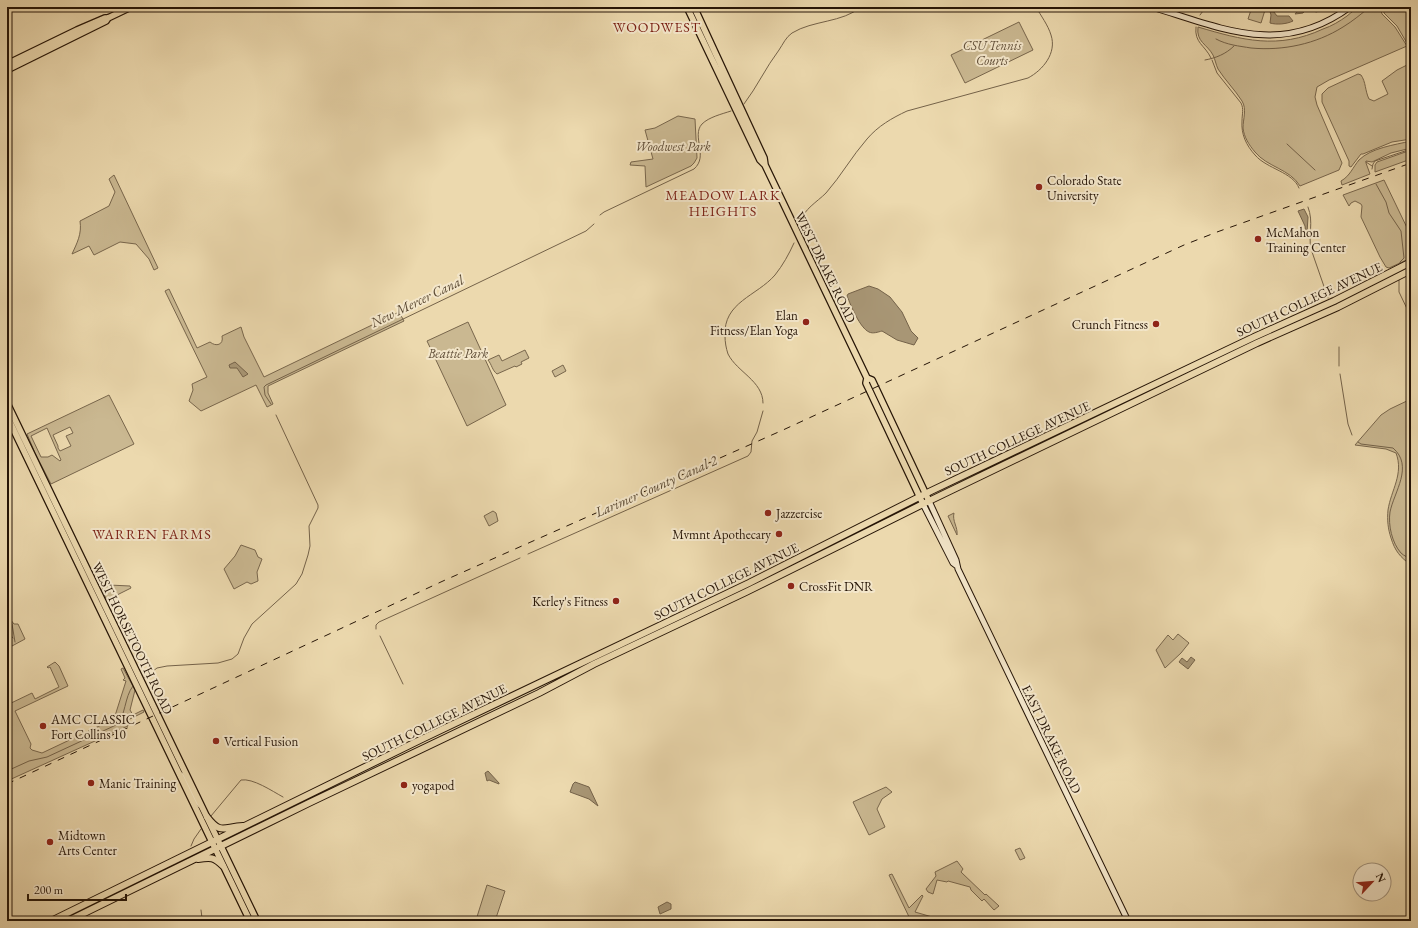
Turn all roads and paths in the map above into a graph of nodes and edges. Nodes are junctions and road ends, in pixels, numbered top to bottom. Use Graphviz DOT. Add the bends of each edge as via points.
graph roads {
  1 [pos="131,7"];
  2 [pos="687,7"];
  3 [pos="694,7"];
  4 [pos="1152,7"];
  5 [pos="1350,7"];
  6 [pos="108,18"];
  7 [pos="7,64"];
  8 [pos="7,70"];
  9 [pos="738,115"];
  10 [pos="748,123"];
  11 [pos="765,165"];
  12 [pos="1411,262"];
  13 [pos="1411,270"];
  14 [pos="867,378"];
  15 [pos="7,403"];
  16 [pos="1106,407"];
  17 [pos="7,416"];
  18 [pos="1098,420"];
  19 [pos="898,444"];
  20 [pos="923,495"];
  21 [pos="926,502"];
  22 [pos="866,524"];
  23 [pos="843,536"];
  24 [pos="849,541"];
  25 [pos="823,554"];
  26 [pos="182,773"];
  27 [pos="207,817"];
  28 [pos="246,825"];
  29 [pos="215,841"];
  30 [pos="218,847"];
  31 [pos="194,859"];
  32 [pos="224,866"];
  33 [pos="155,870"];
  34 [pos="118,888"];
  35 [pos="135,888"];
  36 [pos="92,909"];
  37 [pos="51,921"];
  38 [pos="68,921"];
  39 [pos="250,921"];
  40 [pos="257,921"];
  41 [pos="1128,921"];
  1 -- 6 [label="main road"];
  2 -- 9 [label="main road, WEST DRAKE ROAD"];
  3 -- 10 [label="main road, WEST DRAKE ROAD"];
  4 -- 5 [label="main road" via="1243,34 1265,36 1308,29 1332,19"];
  6 -- 7 [label="main road" via="76,30"];
  6 -- 8 [label="main road"];
  9 -- 10 [label="main road"];
  9 -- 11 [label="main road, WEST DRAKE ROAD" via="760,160"];
  10 -- 11 [label="main road, WEST DRAKE ROAD"];
  11 -- 14 [label="main road, WEST DRAKE ROAD"];
  12 -- 16 [label="highway, SOUTH COLLEGE AVENUE" via="1334,301"];
  13 -- 18 [label="highway, SOUTH COLLEGE AVENUE"];
  14 -- 19 [label="main road, WEST DRAKE ROAD" via="866,383 885,424"];
  14 -- 19 [label="main road, WEST DRAKE ROAD" via="872,380"];
  15 -- 26 [label="main road, WEST HORSETOOTH ROAD"];
  16 -- 18 [label="highway"];
  16 -- 20 [label="highway, SOUTH COLLEGE AVENUE"];
  17 -- 26 [label="main road, WEST HORSETOOTH ROAD" via="164,743"];
  18 -- 21 [label="highway, SOUTH COLLEGE AVENUE"];
  19 -- 20 [label="main road, WEST DRAKE ROAD"];
  19 -- 20 [label="main road, WEST DRAKE ROAD" via="909,458"];
  20 -- 21 [label="main road, EAST DRAKE ROAD"];
  20 -- 22 [label="highway, SOUTH COLLEGE AVENUE"];
  21 -- 24 [label="highway, SOUTH COLLEGE AVENUE"];
  21 -- 41 [label="main road, EAST DRAKE ROAD" via="953,563 957,566"];
  22 -- 23 [label="highway, SOUTH COLLEGE AVENUE"];
  22 -- 24 [label="highway" via="864,529 850,536"];
  23 -- 25 [label="highway" via="842,540 824,550"];
  23 -- 28 [label="highway, SOUTH COLLEGE AVENUE"];
  24 -- 25 [label="highway, SOUTH COLLEGE AVENUE"];
  25 -- 30 [label="highway, SOUTH COLLEGE AVENUE"];
  26 -- 27 [label="main road, WEST HORSETOOTH ROAD"];
  26 -- 29 [label="main road, WEST HORSETOOTH ROAD"];
  27 -- 28 [label="highway" via="218,828"];
  27 -- 29 [label="main road, WEST HORSETOOTH ROAD"];
  28 -- 29 [label="highway, SOUTH COLLEGE AVENUE"];
  29 -- 30 [label="main road"];
  29 -- 33 [label="highway, SOUTH COLLEGE AVENUE"];
  30 -- 31 [label="highway, SOUTH COLLEGE AVENUE"];
  30 -- 32 [label="main road"];
  30 -- 40 [label="main road"];
  31 -- 32 [label="highway" via="210,857"];
  31 -- 35 [label="highway, SOUTH COLLEGE AVENUE"];
  32 -- 39 [label="main road"];
  33 -- 34 [label="highway, SOUTH COLLEGE AVENUE"];
  33 -- 35 [label="highway" via="136,884"];
  34 -- 36 [label="highway" via="115,894 97,902"];
  34 -- 37 [label="highway, SOUTH COLLEGE AVENUE"];
  35 -- 36 [label="highway, SOUTH COLLEGE AVENUE"];
  36 -- 38 [label="highway, SOUTH COLLEGE AVENUE"];
}
